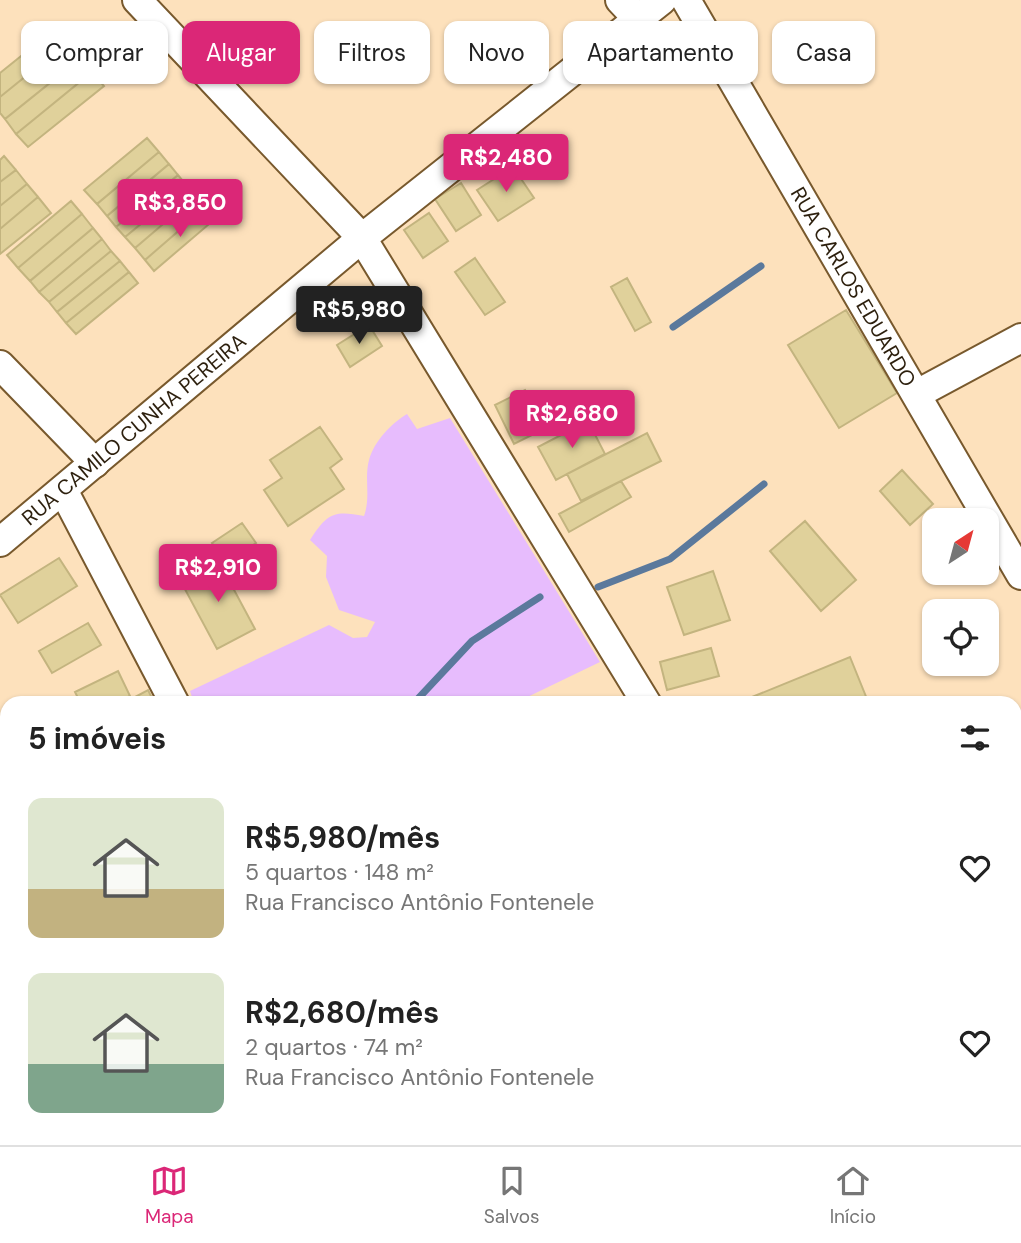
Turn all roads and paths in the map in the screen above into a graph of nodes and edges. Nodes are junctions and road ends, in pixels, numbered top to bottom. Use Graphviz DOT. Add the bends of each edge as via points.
graph roads {
  1 [pos="137,0"];
  2 [pos="662,0"];
  3 [pos="686,0"];
  4 [pos="629,9"];
  5 [pos="362,238"];
  6 [pos="1021,338"];
  7 [pos="0,365"];
  8 [pos="916,394"];
  9 [pos="95,463"];
  10 [pos="62,490"];
  11 [pos="0,542"];
  12 [pos="1021,575"];
  13 [pos="171,696"];
  14 [pos="642,696"];
  1 -- 5 [label="street"];
  2 -- 4 [label="street, RUA CAMILO CUNHA PEREIRA"];
  3 -- 8 [label="street, RUA CARLOS EDUARDO"];
  4 -- 5 [label="street, RUA CAMILO CUNHA PEREIRA"];
  5 -- 9 [label="street, RUA CAMILO CUNHA PEREIRA"];
  5 -- 14 [label="street"];
  6 -- 8 [label="street"];
  7 -- 9 [label="street"];
  8 -- 12 [label="street, RUA CARLOS EDUARDO"];
  9 -- 10 [label="street, RUA CAMILO CUNHA PEREIRA"];
  10 -- 11 [label="street, RUA CAMILO CUNHA PEREIRA"];
  10 -- 13 [label="street"];
}
